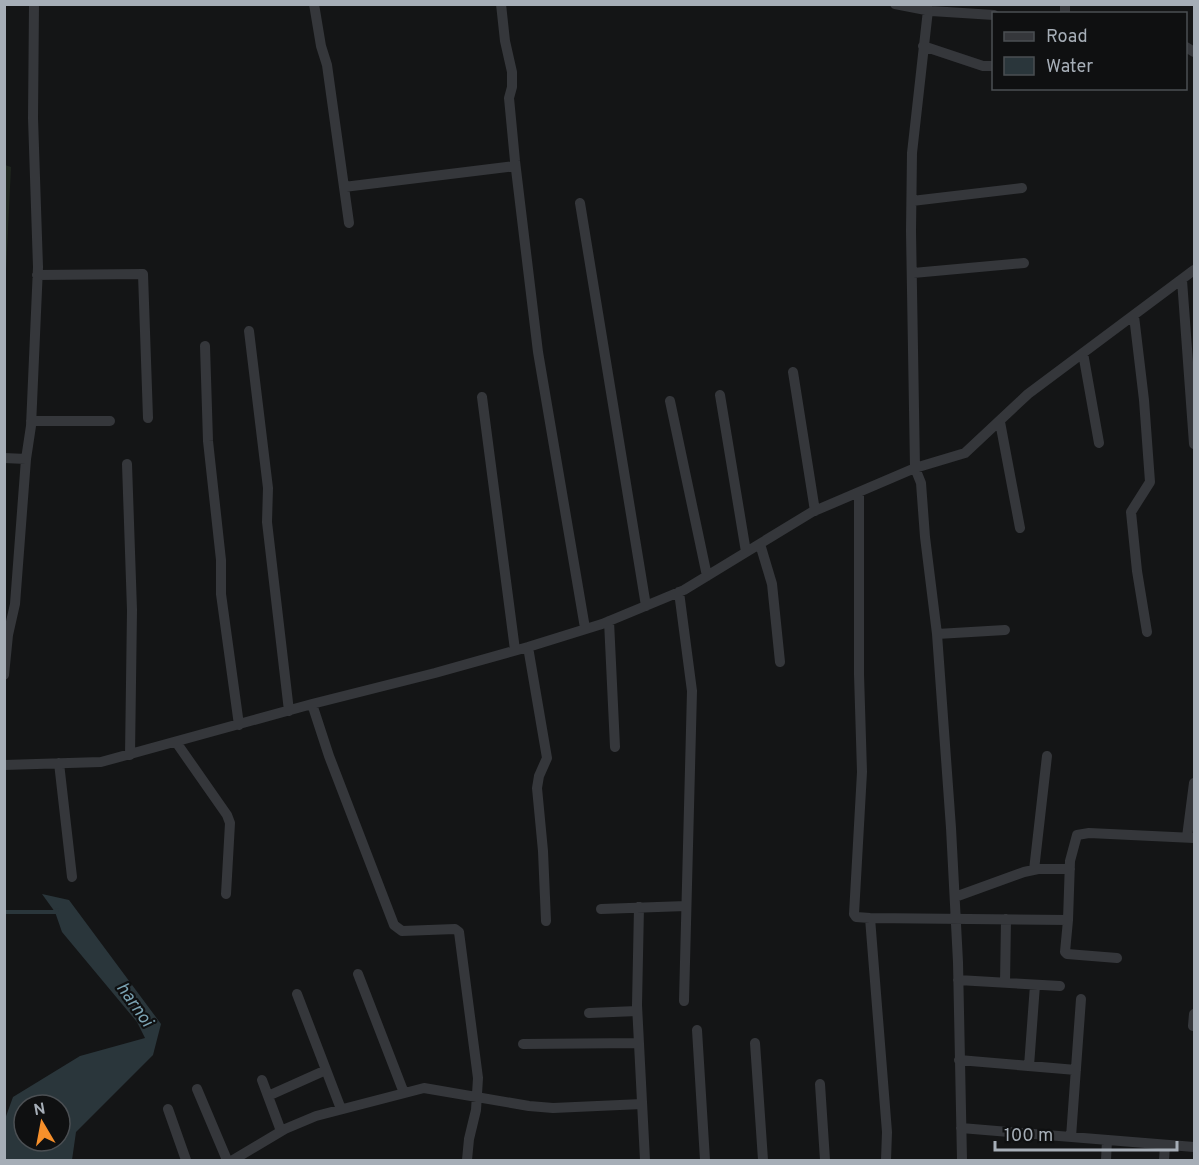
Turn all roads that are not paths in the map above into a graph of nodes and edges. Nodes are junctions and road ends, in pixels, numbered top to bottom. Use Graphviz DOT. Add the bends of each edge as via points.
graph roads {
  1 [pos="34,4"];
  2 [pos="314,4"];
  3 [pos="501,4"];
  4 [pos="896,4"];
  5 [pos="928,10"];
  6 [pos="992,15"];
  7 [pos="923,46"];
  8 [pos="992,66"];
  9 [pos="515,166"];
  10 [pos="344,187"];
  11 [pos="1022,188"];
  12 [pos="912,201"];
  13 [pos="580,203"];
  14 [pos="349,224"];
  15 [pos="1024,263"];
  16 [pos="1194,270"];
  17 [pos="913,273"];
  18 [pos="37,275"];
  19 [pos="1182,280"];
  20 [pos="1134,316"];
  21 [pos="249,332"];
  22 [pos="206,346"];
  23 [pos="1083,353"];
  24 [pos="793,372"];
  25 [pos="720,395"];
  26 [pos="482,397"];
  27 [pos="670,401"];
  28 [pos="148,418"];
  29 [pos="31,421"];
  30 [pos="110,421"];
  31 [pos="1000,422"];
  32 [pos="1099,443"];
  33 [pos="1194,444"];
  34 [pos="4,458"];
  35 [pos="26,459"];
  36 [pos="128,464"];
  37 [pos="915,468"];
  38 [pos="859,493"];
  39 [pos="815,511"];
  40 [pos="1020,528"];
  41 [pos="760,544"];
  42 [pos="746,552"];
  43 [pos="707,576"];
  44 [pos="679,592"];
  45 [pos="646,606"];
  46 [pos="609,621"];
  47 [pos="585,628"];
  48 [pos="1005,630"];
  49 [pos="1147,632"];
  50 [pos="937,633"];
  51 [pos="6,635"];
  52 [pos="528,647"];
  53 [pos="515,650"];
  54 [pos="780,662"];
  55 [pos="4,675"];
  56 [pos="312,704"];
  57 [pos="289,711"];
  58 [pos="239,725"];
  59 [pos="176,742"];
  60 [pos="615,747"];
  61 [pos="130,754"];
  62 [pos="1047,756"];
  63 [pos="58,763"];
  64 [pos="4,765"];
  65 [pos="1194,783"];
  66 [pos="1191,838"];
  67 [pos="1070,869"];
  68 [pos="1034,870"];
  69 [pos="72,877"];
  70 [pos="226,894"];
  71 [pos="955,897"];
  72 [pos="686,906"];
  73 [pos="639,907"];
  74 [pos="601,909"];
  75 [pos="870,918"];
  76 [pos="956,919"];
  77 [pos="1006,919"];
  78 [pos="1068,920"];
  79 [pos="546,921"];
  80 [pos="1117,958"];
  81 [pos="358,974"];
  82 [pos="958,980"];
  83 [pos="1005,983"];
  84 [pos="1035,985"];
  85 [pos="1060,986"];
  86 [pos="297,994"];
  87 [pos="1081,999"];
  88 [pos="684,1000"];
  89 [pos="637,1011"];
  90 [pos="589,1013"];
  91 [pos="1194,1014"];
  92 [pos="1193,1026"];
  93 [pos="697,1030"];
  94 [pos="639,1043"];
  95 [pos="755,1043"];
  96 [pos="523,1044"];
  97 [pos="959,1060"];
  98 [pos="1029,1066"];
  99 [pos="327,1070"];
  100 [pos="1076,1070"];
  101 [pos="262,1080"];
  102 [pos="820,1084"];
  103 [pos="197,1089"];
  104 [pos="404,1093"];
  105 [pos="268,1096"];
  106 [pos="476,1097"];
  107 [pos="642,1104"];
  108 [pos="168,1108"];
  109 [pos="341,1109"];
  110 [pos="961,1128"];
  111 [pos="281,1131"];
  112 [pos="1071,1137"];
  113 [pos="1107,1140"];
  114 [pos="1165,1144"];
  115 [pos="1194,1147"];
  116 [pos="186,1161"];
  117 [pos="227,1161"];
  118 [pos="233,1161"];
  119 [pos="467,1161"];
  120 [pos="645,1161"];
  121 [pos="705,1161"];
  122 [pos="763,1161"];
  123 [pos="825,1161"];
  124 [pos="886,1161"];
  125 [pos="962,1161"];
  126 [pos="1106,1161"];
  127 [pos="1164,1161"];
  1 -- 18 [label="street"];
  2 -- 10 [label="street"];
  3 -- 9 [label="street" via="512,72 509,98"];
  4 -- 5 [label="street"];
  5 -- 6 [label="street"];
  5 -- 7 [label="street"];
  7 -- 8 [label="street"];
  7 -- 12 [label="street" via="912,153"];
  9 -- 10 [label="street"];
  9 -- 47 [label="street" via="538,352"];
  10 -- 14 [label="street"];
  11 -- 12 [label="street"];
  12 -- 17 [label="street"];
  13 -- 45 [label="street"];
  15 -- 17 [label="street"];
  16 -- 19 [label="street"];
  17 -- 37 [label="street"];
  18 -- 28 [label="street" via="143,274"];
  18 -- 29 [label="street"];
  19 -- 20 [label="street"];
  19 -- 33 [label="street"];
  20 -- 23 [label="street"];
  20 -- 49 [label="street" via="1150,482 1131,512"];
  21 -- 57 [label="street"];
  22 -- 58 [label="street" via="208,441 221,560 220,594"];
  23 -- 31 [label="street" via="1028,394"];
  23 -- 32 [label="street"];
  24 -- 39 [label="street"];
  25 -- 42 [label="street"];
  26 -- 53 [label="street"];
  27 -- 43 [label="street"];
  29 -- 30 [label="street"];
  29 -- 35 [label="street"];
  31 -- 37 [label="street" via="965,453"];
  31 -- 40 [label="street"];
  34 -- 35 [label="street"];
  35 -- 51 [label="street" via="15,604"];
  36 -- 61 [label="street"];
  37 -- 38 [label="street"];
  37 -- 50 [label="street" via="921,483"];
  38 -- 39 [label="street"];
  38 -- 75 [label="street" via="862,772 854,914"];
  39 -- 41 [label="street"];
  41 -- 42 [label="street"];
  41 -- 54 [label="street" via="772,584"];
  42 -- 43 [label="street"];
  43 -- 44 [label="street"];
  44 -- 45 [label="street"];
  44 -- 72 [label="street" via="692,691"];
  45 -- 46 [label="street"];
  46 -- 47 [label="street"];
  46 -- 60 [label="street"];
  47 -- 52 [label="street"];
  48 -- 50 [label="street"];
  50 -- 71 [label="street"];
  51 -- 55 [label="street"];
  52 -- 53 [label="street"];
  52 -- 79 [label="street" via="547,758 537,788"];
  53 -- 56 [label="street"];
  56 -- 57 [label="street"];
  56 -- 106 [label="street" via="394,925 402,931 459,932 478,1078"];
  57 -- 58 [label="street"];
  58 -- 59 [label="street"];
  59 -- 61 [label="street"];
  59 -- 70 [label="street" via="230,824"];
  61 -- 63 [label="street" via="101,762"];
  62 -- 68 [label="street"];
  63 -- 64 [label="street"];
  63 -- 69 [label="street"];
  65 -- 66 [label="street"];
  66 -- 67 [label="street" via="1077,835"];
  67 -- 68 [label="street"];
  67 -- 78 [label="street"];
  68 -- 71 [label="street"];
  71 -- 76 [label="street"];
  72 -- 73 [label="street"];
  72 -- 88 [label="street"];
  73 -- 74 [label="street"];
  73 -- 89 [label="street"];
  75 -- 76 [label="street"];
  75 -- 124 [label="street"];
  76 -- 77 [label="street"];
  76 -- 82 [label="street"];
  77 -- 78 [label="street"];
  77 -- 83 [label="street"];
  78 -- 80 [label="street" via="1067,954"];
  81 -- 104 [label="street"];
  82 -- 83 [label="street"];
  82 -- 97 [label="street"];
  83 -- 84 [label="street"];
  84 -- 85 [label="street"];
  84 -- 98 [label="street"];
  86 -- 99 [label="street"];
  87 -- 100 [label="street"];
  89 -- 90 [label="street"];
  89 -- 94 [label="street"];
  91 -- 92 [label="street"];
  93 -- 121 [label="street"];
  94 -- 96 [label="street"];
  94 -- 107 [label="street"];
  95 -- 122 [label="street"];
  97 -- 98 [label="street"];
  97 -- 110 [label="street"];
  98 -- 100 [label="street"];
  99 -- 105 [label="street"];
  99 -- 109 [label="street"];
  100 -- 112 [label="street"];
  101 -- 105 [label="street"];
  102 -- 123 [label="street"];
  103 -- 117 [label="street"];
  104 -- 106 [label="street" via="424,1088"];
  104 -- 109 [label="street"];
  105 -- 111 [label="street"];
  106 -- 107 [label="street" via="553,1108"];
  106 -- 119 [label="street"];
  107 -- 120 [label="street"];
  108 -- 116 [label="street"];
  109 -- 111 [label="street"];
  110 -- 112 [label="street"];
  110 -- 125 [label="street"];
  111 -- 118 [label="street"];
  112 -- 113 [label="street"];
  113 -- 114 [label="street"];
  113 -- 126 [label="street"];
  114 -- 115 [label="street"];
  114 -- 127 [label="street"];
}
